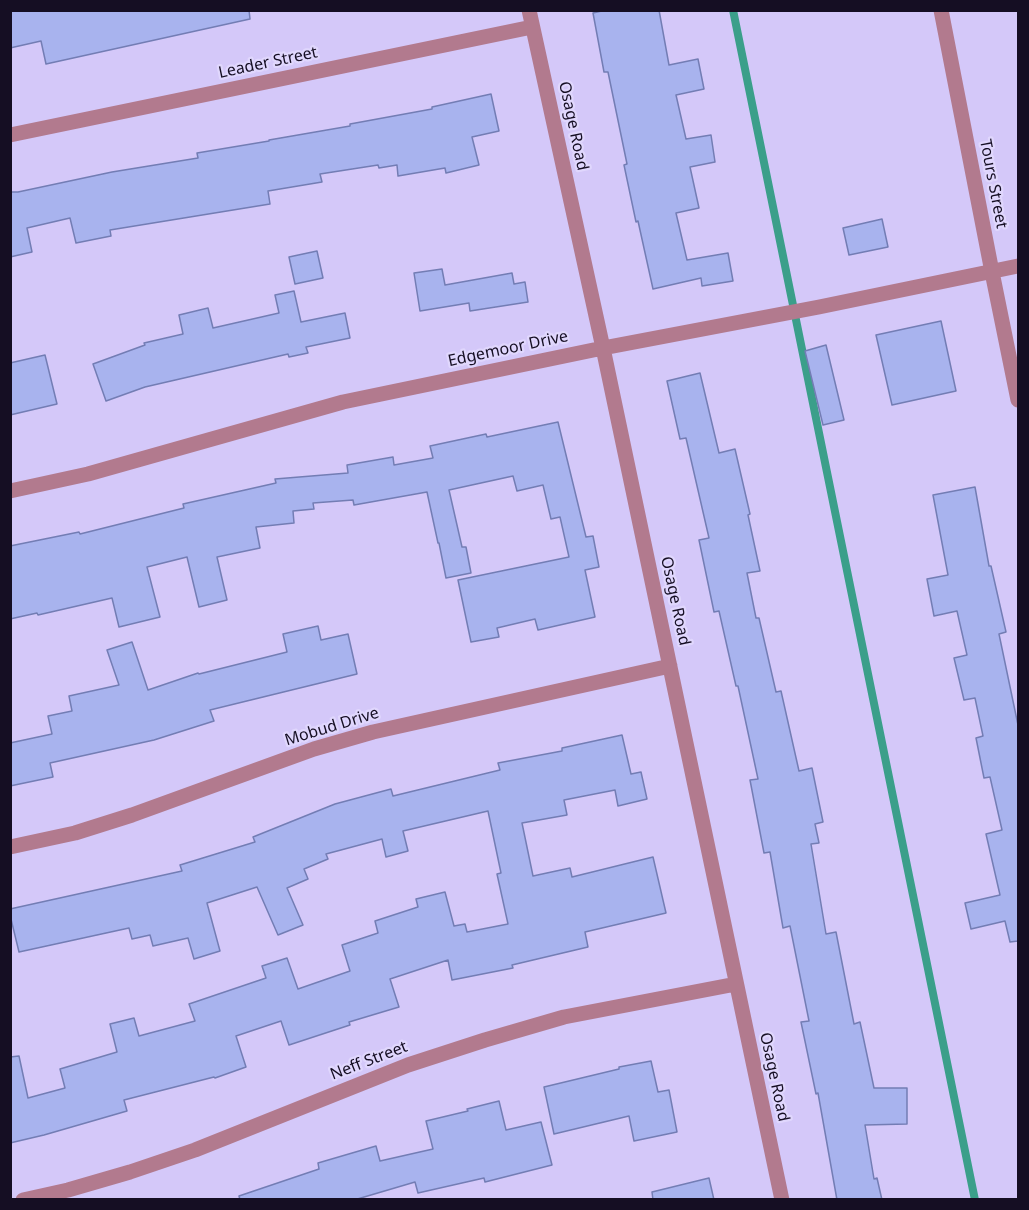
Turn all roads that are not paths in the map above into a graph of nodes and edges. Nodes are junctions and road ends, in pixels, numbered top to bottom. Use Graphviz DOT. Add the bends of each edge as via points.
graph roads {
  1 [pos="529,10"];
  2 [pos="941,10"];
  3 [pos="532,27"];
  4 [pos="10,135"];
  5 [pos="1018,266"];
  6 [pos="992,272"];
  7 [pos="603,348"];
  8 [pos="1018,400"];
  9 [pos="10,491"];
  10 [pos="670,666"];
  11 [pos="10,847"];
  12 [pos="736,984"];
  13 [pos="23,1200"];
  14 [pos="782,1200"];
  1 -- 3 [label="street, Osage Road"];
  2 -- 6 [label="street, Tours Street"];
  3 -- 4 [label="street, Leader Street"];
  3 -- 7 [label="street, Osage Road"];
  5 -- 6 [label="street, Edgemoor Drive"];
  6 -- 7 [label="street, Edgemoor Drive"];
  6 -- 8 [label="street, Tours Street"];
  7 -- 9 [label="street, Edgemoor Drive" via="343,402 88,474"];
  7 -- 10 [label="street, Osage Road"];
  10 -- 11 [label="street, Mobud Drive" via="373,732 75,833"];
  10 -- 12 [label="street, Osage Road"];
  12 -- 13 [label="street, Neff Street" via="564,1017 485,1040 408,1065 195,1150"];
  12 -- 14 [label="street, Osage Road"];
}
